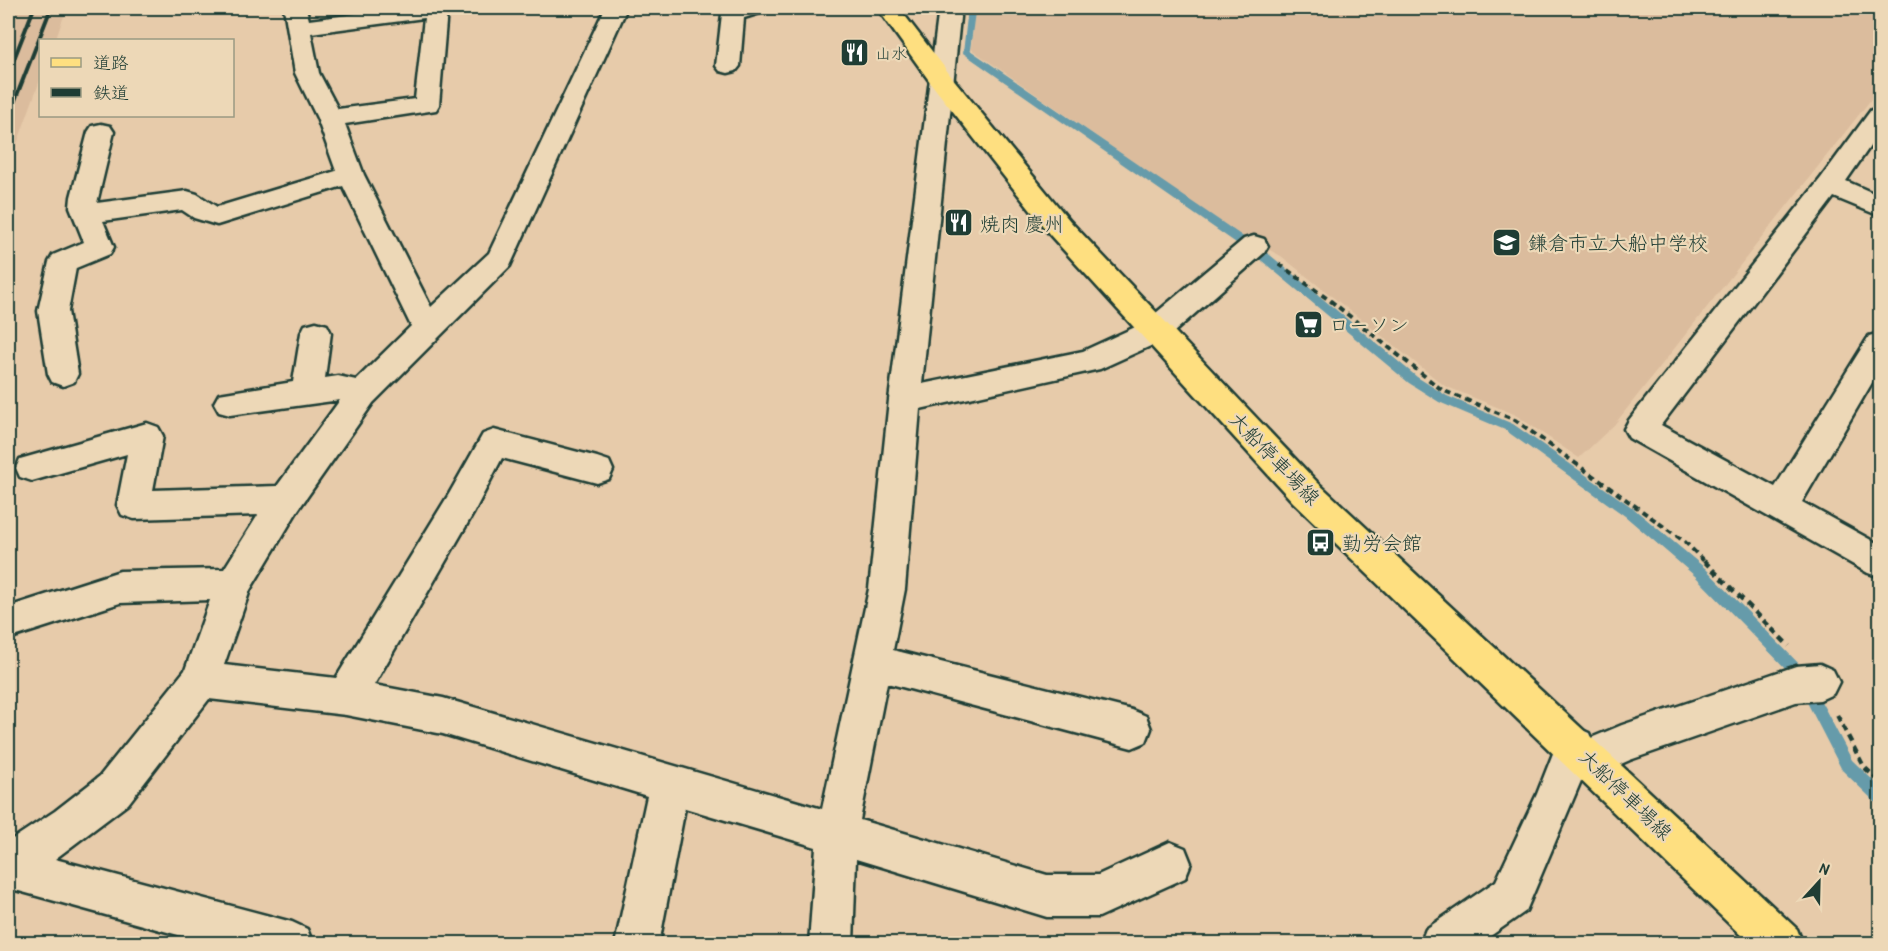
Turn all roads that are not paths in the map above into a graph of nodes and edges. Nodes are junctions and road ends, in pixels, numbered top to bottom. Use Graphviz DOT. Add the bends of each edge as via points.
graph roads {
  1 [pos="616,8"];
  2 [pos="752,8"];
  3 [pos="888,8"];
  4 [pos="950,8"];
  5 [pos="297,18"];
  6 [pos="728,66"];
  7 [pos="942,81"];
  8 [pos="1881,115"];
  9 [pos="330,118"];
  10 [pos="101,132"];
  11 [pos="351,175"];
  12 [pos="1830,184"];
  13 [pos="1881,207"];
  14 [pos="87,214"];
  15 [pos="1254,246"];
  16 [pos="427,328"];
  17 [pos="1155,332"];
  18 [pos="316,333"];
  19 [pos="1881,345"];
  20 [pos="63,374"];
  21 [pos="307,394"];
  22 [pos="362,394"];
  23 [pos="905,400"];
  24 [pos="230,404"];
  25 [pos="32,468"];
  26 [pos="597,470"];
  27 [pos="286,500"];
  28 [pos="1781,507"];
  29 [pos="1881,562"];
  30 [pos="234,585"];
  31 [pos="8,623"];
  32 [pos="873,662"];
  33 [pos="200,680"];
  34 [pos="1820,682"];
  35 [pos="346,697"];
  36 [pos="1132,729"];
  37 [pos="1582,753"];
  38 [pos="670,784"];
  39 [pos="837,832"];
  40 [pos="1170,863"];
  41 [pos="8,867"];
  42 [pos="292,944"];
  43 [pos="637,944"];
  44 [pos="831,944"];
  45 [pos="1441,944"];
  46 [pos="1782,944"];
  1 -- 16 [label="street" via="500,259"];
  2 -- 6 [label="street" via="733,14"];
  3 -- 7 [label="main road, 大船停車場線"];
  4 -- 7 [label="street"];
  5 -- 9 [label="street" via="307,73"];
  5 -- 9 [label="street" via="436,10 427,105"];
  7 -- 17 [label="main road, 大船停車場線" via="1060,228"];
  7 -- 23 [label="street"];
  8 -- 12 [label="street"];
  9 -- 11 [label="street"];
  10 -- 14 [label="street" via="84,197"];
  11 -- 14 [label="street" via="217,216 187,200"];
  11 -- 16 [label="street"];
  12 -- 13 [label="street"];
  12 -- 28 [label="street" via="1640,429"];
  14 -- 20 [label="street" via="100,247 63,262 53,311"];
  15 -- 17 [label="street"];
  16 -- 22 [label="street"];
  17 -- 23 [label="street" via="1089,361"];
  17 -- 37 [label="main road, 大船停車場線" via="1305,492"];
  18 -- 21 [label="street"];
  19 -- 28 [label="street"];
  21 -- 22 [label="street" via="338,388"];
  21 -- 24 [label="street"];
  22 -- 27 [label="street"];
  23 -- 32 [label="street" via="887,589"];
  25 -- 27 [label="street" via="147,436 135,505"];
  26 -- 35 [label="street" via="494,443"];
  27 -- 30 [label="street"];
  28 -- 29 [label="street"];
  30 -- 31 [label="street" via="120,587"];
  30 -- 33 [label="street"];
  32 -- 36 [label="street"];
  32 -- 39 [label="street"];
  33 -- 35 [label="street"];
  33 -- 41 [label="street" via="114,790"];
  34 -- 37 [label="street" via="1796,684 1622,744"];
  35 -- 38 [label="street" via="442,716"];
  37 -- 45 [label="street" via="1553,804 1511,896"];
  37 -- 46 [label="main road, 大船停車場線"];
  38 -- 39 [label="street"];
  38 -- 43 [label="street"];
  39 -- 40 [label="street" via="1047,896 1099,896"];
  39 -- 44 [label="street"];
  41 -- 42 [label="street"];
}
